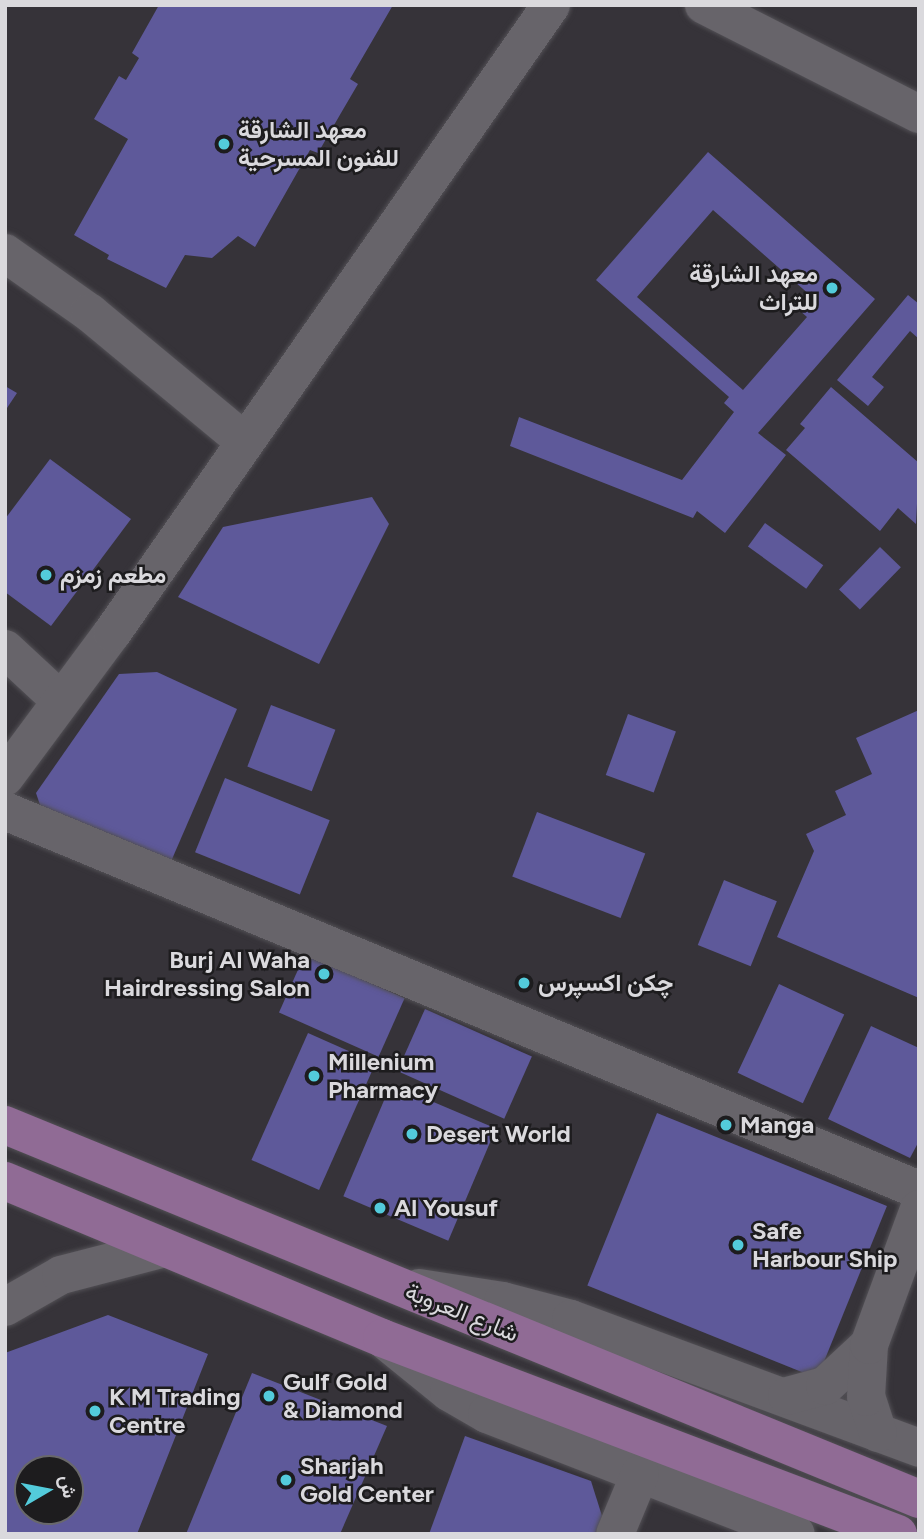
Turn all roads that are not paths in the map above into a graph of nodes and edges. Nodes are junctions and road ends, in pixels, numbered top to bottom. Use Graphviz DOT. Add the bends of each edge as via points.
graph roads {
  1 [pos="551,5"];
  2 [pos="704,5"];
  3 [pos="919,114"];
  4 [pos="5,253"];
  5 [pos="244,441"];
  6 [pos="5,649"];
  7 [pos="60,700"];
  8 [pos="5,777"];
  9 [pos="5,811"];
  10 [pos="5,1125"];
  11 [pos="5,1181"];
  12 [pos="919,1190"];
  13 [pos="919,1209"];
  14 [pos="165,1248"];
  15 [pos="400,1287"];
  16 [pos="5,1307"];
  17 [pos="382,1338"];
  18 [pos="869,1345"];
  19 [pos="787,1396"];
  20 [pos="878,1433"];
  21 [pos="919,1448"];
  22 [pos="640,1474"];
  23 [pos="919,1499"];
  24 [pos="615,1534"];
  25 [pos="796,1534"];
  26 [pos="898,1534"];
  1 -- 5 [label="street"];
  2 -- 3 [label="street"];
  4 -- 5 [label="street" via="90,313"];
  5 -- 7 [label="street"];
  6 -- 7 [label="street"];
  7 -- 8 [label="street"];
  9 -- 12 [label="street"];
  10 -- 15 [label="main road, شارع العروبة"];
  11 -- 14 [label="main road"];
  13 -- 18 [label="street"];
  14 -- 16 [label="street" via="61,1275"];
  14 -- 17 [label="main road"];
  15 -- 19 [label="street" via="469,1294 571,1318"];
  15 -- 23 [label="main road, شارع العروبة"];
  17 -- 22 [label="street" via="449,1392 487,1414"];
  17 -- 26 [label="main road"];
  18 -- 19 [label="street" via="825,1385"];
  18 -- 20 [label="street" via="866,1396"];
  19 -- 20 [label="street"];
  20 -- 21 [label="street"];
  22 -- 24 [label="street"];
  22 -- 25 [label="street"];
}
